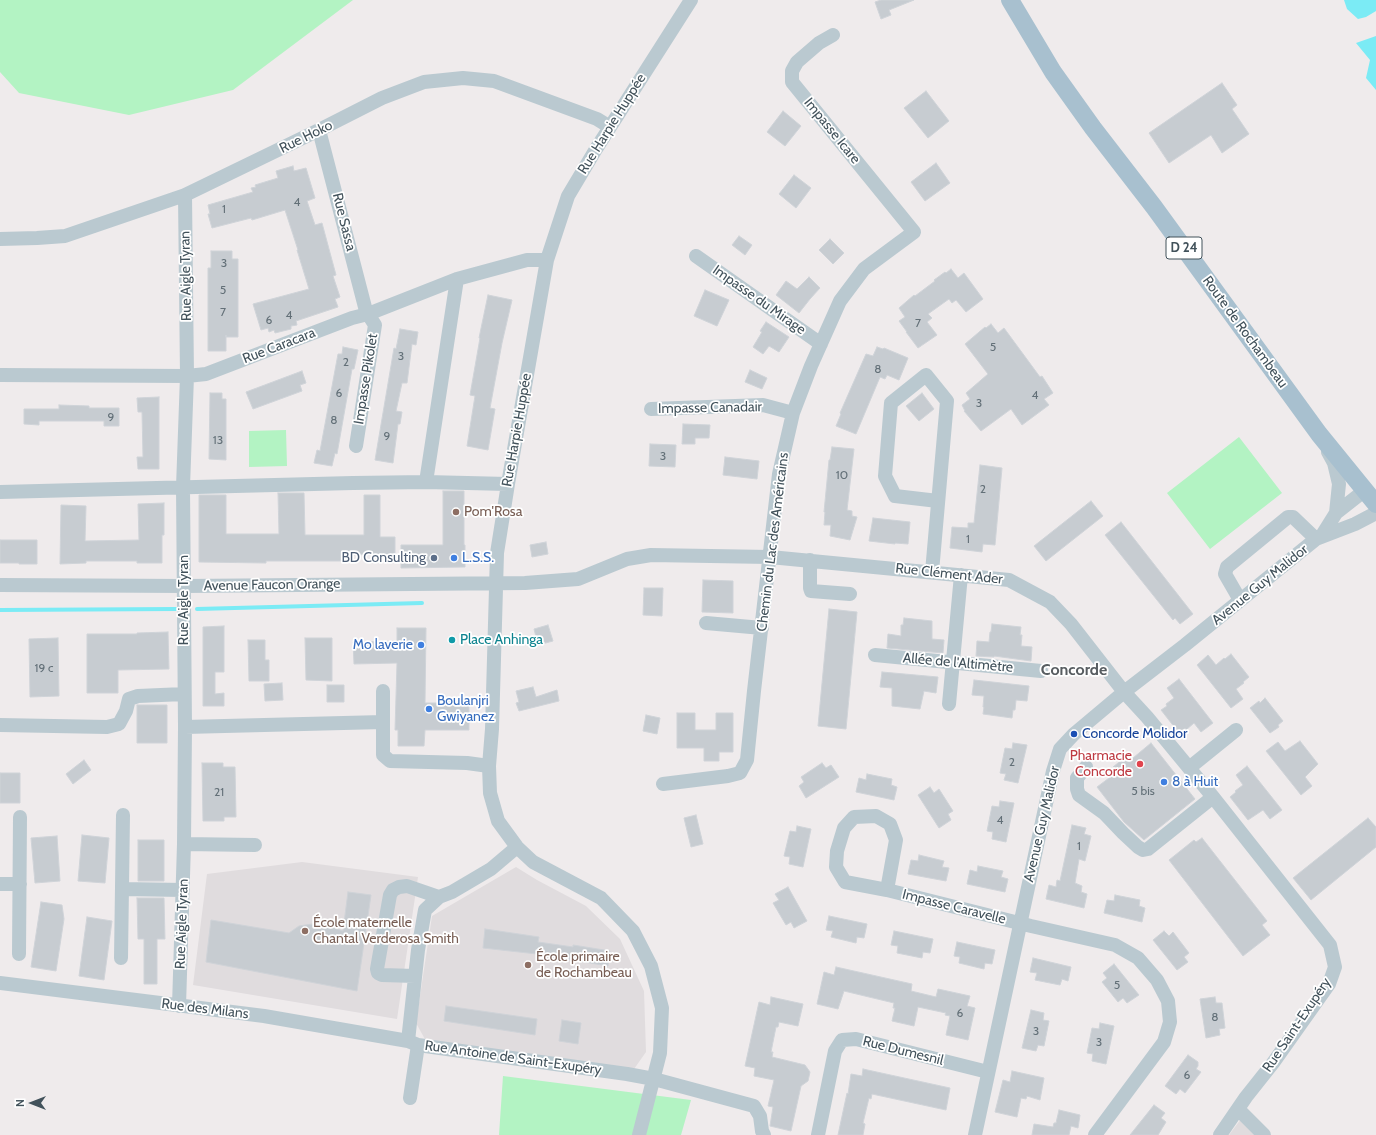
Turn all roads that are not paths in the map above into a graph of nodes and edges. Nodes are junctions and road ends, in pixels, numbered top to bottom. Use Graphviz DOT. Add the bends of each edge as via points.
graph roads {
  1 [pos="691,0"];
  2 [pos="1010,0"];
  3 [pos="833,36"];
  4 [pos="610,127"];
  5 [pos="319,130"];
  6 [pos="185,195"];
  7 [pos="914,232"];
  8 [pos="0,239"];
  9 [pos="696,256"];
  10 [pos="547,260"];
  11 [pos="457,279"];
  12 [pos="368,314"];
  13 [pos="821,344"];
  14 [pos="0,375"];
  15 [pos="187,376"];
  16 [pos="651,409"];
  17 [pos="793,413"];
  18 [pos="1319,434"];
  19 [pos="356,446"];
  20 [pos="426,482"];
  21 [pos="508,484"];
  22 [pos="183,487"];
  23 [pos="0,492"];
  24 [pos="1370,497"];
  25 [pos="938,501"];
  26 [pos="1336,513"];
  27 [pos="1376,513"];
  28 [pos="1318,538"];
  29 [pos="770,556"];
  30 [pos="810,560"];
  31 [pos="932,572"];
  32 [pos="961,575"];
  33 [pos="496,582"];
  34 [pos="0,585"];
  35 [pos="185,586"];
  36 [pos="850,594"];
  37 [pos="1240,600"];
  38 [pos="706,623"];
  39 [pos="762,628"];
  40 [pos="875,655"];
  41 [pos="954,662"];
  42 [pos="1041,671"];
  43 [pos="382,691"];
  44 [pos="1124,692"];
  45 [pos="184,694"];
  46 [pos="949,704"];
  47 [pos="383,722"];
  48 [pos="0,725"];
  49 [pos="185,727"];
  50 [pos="1236,730"];
  51 [pos="489,766"];
  52 [pos="1086,767"];
  53 [pos="1189,768"];
  54 [pos="663,784"];
  55 [pos="1213,797"];
  56 [pos="123,815"];
  57 [pos="20,817"];
  58 [pos="184,844"];
  59 [pos="255,845"];
  60 [pos="517,847"];
  61 [pos="0,884"];
  62 [pos="20,884"];
  63 [pos="122,889"];
  64 [pos="183,890"];
  65 [pos="887,890"];
  66 [pos="1289,892"];
  67 [pos="439,897"];
  68 [pos="1021,923"];
  69 [pos="19,954"];
  70 [pos="121,958"];
  71 [pos="415,976"];
  72 [pos="0,983"];
  73 [pos="180,1006"];
  74 [pos="413,1043"];
  75 [pos="988,1072"];
  76 [pos="654,1079"];
  77 [pos="410,1098"];
  78 [pos="1238,1109"];
  79 [pos="639,1135"];
  80 [pos="764,1135"];
  81 [pos="818,1135"];
  82 [pos="975,1135"];
  83 [pos="1095,1135"];
  84 [pos="1220,1135"];
  85 [pos="1264,1135"];
  1 -- 4 [label="street, Rue Harpie Huppée"];
  2 -- 18 [label="main road, Route de Rochambeau / D 24" via="1053,72"];
  3 -- 7 [label="street, Impasse Icare" via="819,43 797,62 792,71 792,82"];
  4 -- 5 [label="street, Rue Hoko" via="597,119 494,81 463,78 424,82 382,98"];
  4 -- 10 [label="street, Rue Harpie Huppée" via="568,196"];
  5 -- 6 [label="street, Rue Hoko"];
  5 -- 12 [label="street, Rue Sassa"];
  6 -- 8 [label="street, Rue Hoko" via="64,236"];
  6 -- 15 [label="street, Rue Aigle Tyran"];
  7 -- 13 [label="street, Chemin du Lac des Américains" via="864,269 840,301"];
  9 -- 13 [label="street, Impasse du Mirage"];
  10 -- 11 [label="street, Rue Caracara" via="527,260"];
  10 -- 21 [label="street, Rue Harpie Huppée"];
  11 -- 12 [label="street, Rue Caracara"];
  11 -- 20 [label="street"];
  12 -- 15 [label="street, Rue Caracara" via="206,374"];
  12 -- 19 [label="street, Impasse Pikolet" via="375,325"];
  13 -- 17 [label="street, Chemin du Lac des Américains"];
  14 -- 15 [label="street, Rue Caracara"];
  15 -- 22 [label="street, Rue Aigle Tyran"];
  16 -- 17 [label="street, Impasse Canadair" via="763,405"];
  17 -- 29 [label="street, Chemin du Lac des Américains" via="779,474"];
  18 -- 24 [label="main road, Route de Rochambeau / D 24"];
  18 -- 26 [label="street, Avenue Guy Malidor" via="1334,463 1339,484"];
  20 -- 21 [label="street"];
  20 -- 22 [label="street"];
  21 -- 33 [label="street, Rue Harpie Huppée" via="499,535"];
  22 -- 23 [label="street"];
  22 -- 35 [label="street, Rue Aigle Tyran"];
  24 -- 26 [label="street, Avenue Guy Malidor"];
  25 -- 25 [label="street" via="895,496 885,476 891,403 926,375 947,401"];
  25 -- 31 [label="street"];
  26 -- 28 [label="street, Avenue Guy Malidor"];
  27 -- 28 [label="street, Avenue Guy Malidor"];
  28 -- 37 [label="street, Avenue Guy Malidor"];
  28 -- 37 [label="street" via="1293,517 1288,517 1227,567 1225,574"];
  29 -- 30 [label="street, Rue Clément Ader"];
  29 -- 33 [label="street, Rue Clément Ader" via="651,555 627,559 578,578 525,583"];
  29 -- 39 [label="street, Chemin du Lac des Américains"];
  30 -- 31 [label="street, Rue Clément Ader"];
  30 -- 36 [label="street" via="811,591"];
  31 -- 32 [label="street, Rue Clément Ader"];
  32 -- 41 [label="street"];
  32 -- 44 [label="street, Rue Clément Ader" via="1009,580 1050,602 1071,624"];
  33 -- 35 [label="street, Avenue Faucon Orange"];
  33 -- 51 [label="street, Rue Harpie Huppée"];
  34 -- 35 [label="street, Avenue Faucon Orange"];
  35 -- 45 [label="street, Rue Aigle Tyran"];
  37 -- 44 [label="street, Avenue Guy Malidor"];
  38 -- 39 [label="street"];
  39 -- 54 [label="street, Chemin du Lac des Américains" via="748,760 740,773"];
  40 -- 41 [label="street, Allée de l'Altimètre"];
  41 -- 42 [label="street, Allée de l'Altimètre"];
  41 -- 46 [label="street"];
  43 -- 47 [label="street"];
  44 -- 53 [label="street, Rue Clément Ader"];
  44 -- 68 [label="street, Avenue Guy Malidor" via="1060,749"];
  45 -- 48 [label="street" via="138,696 129,699 119,724 106,727"];
  45 -- 49 [label="street, Rue Aigle Tyran"];
  47 -- 49 [label="street"];
  47 -- 51 [label="street" via="383,755 390,761"];
  49 -- 58 [label="street, Rue Aigle Tyran"];
  50 -- 53 [label="street"];
  51 -- 60 [label="street, Rue Harpie Huppée" via="490,793 498,821"];
  52 -- 55 [label="street" via="1077,778 1076,788 1080,795 1104,813 1143,850 1148,849"];
  53 -- 55 [label="street, Rue Clément Ader"];
  55 -- 66 [label="street, Rue Clément Ader"];
  56 -- 63 [label="street"];
  57 -- 62 [label="street"];
  58 -- 59 [label="street"];
  58 -- 64 [label="street, Rue Aigle Tyran"];
  60 -- 67 [label="street, Rue Antoine de Saint-Exupéry" via="491,869"];
  60 -- 76 [label="street, Rue Harpie Huppée" via="533,862 601,898 633,931 652,966 662,1008 660,1053"];
  61 -- 62 [label="street"];
  62 -- 69 [label="street"];
  63 -- 64 [label="street"];
  63 -- 70 [label="street"];
  64 -- 73 [label="street, Rue Aigle Tyran"];
  65 -- 65 [label="street, Impasse Caravelle" via="896,840 890,824 876,816 854,817 844,828 837,851 836,867 845,882"];
  65 -- 68 [label="street, Impasse Caravelle"];
  66 -- 78 [label="street, Rue Saint-Exupéry" via="1330,945 1335,967 1329,984"];
  67 -- 71 [label="street, Rue Antoine de Saint-Exupéry" via="425,910"];
  67 -- 71 [label="street" via="407,886 393,890 390,895 378,973"];
  68 -- 75 [label="street, Avenue Guy Malidor"];
  68 -- 83 [label="street, Impasse Caravelle" via="1115,945 1138,958 1157,980 1168,1001 1170,1022 1164,1042"];
  71 -- 74 [label="street, Rue Antoine de Saint-Exupéry"];
  72 -- 73 [label="street, Rue des Milans"];
  73 -- 74 [label="street, Rue des Milans" via="264,1016"];
  74 -- 76 [label="street, Rue Antoine de Saint-Exupéry"];
  74 -- 77 [label="street"];
  75 -- 81 [label="street, Rue Dumesnil" via="856,1039 842,1040 835,1051"];
  75 -- 82 [label="street, Avenue Guy Malidor"];
  76 -- 79 [label="street, Rue Harpie Huppée"];
  76 -- 80 [label="street, Rue Antoine de Saint-Exupéry" via="754,1106 760,1116"];
  78 -- 84 [label="street, Rue Saint-Exupéry"];
  78 -- 85 [label="street"];
}
